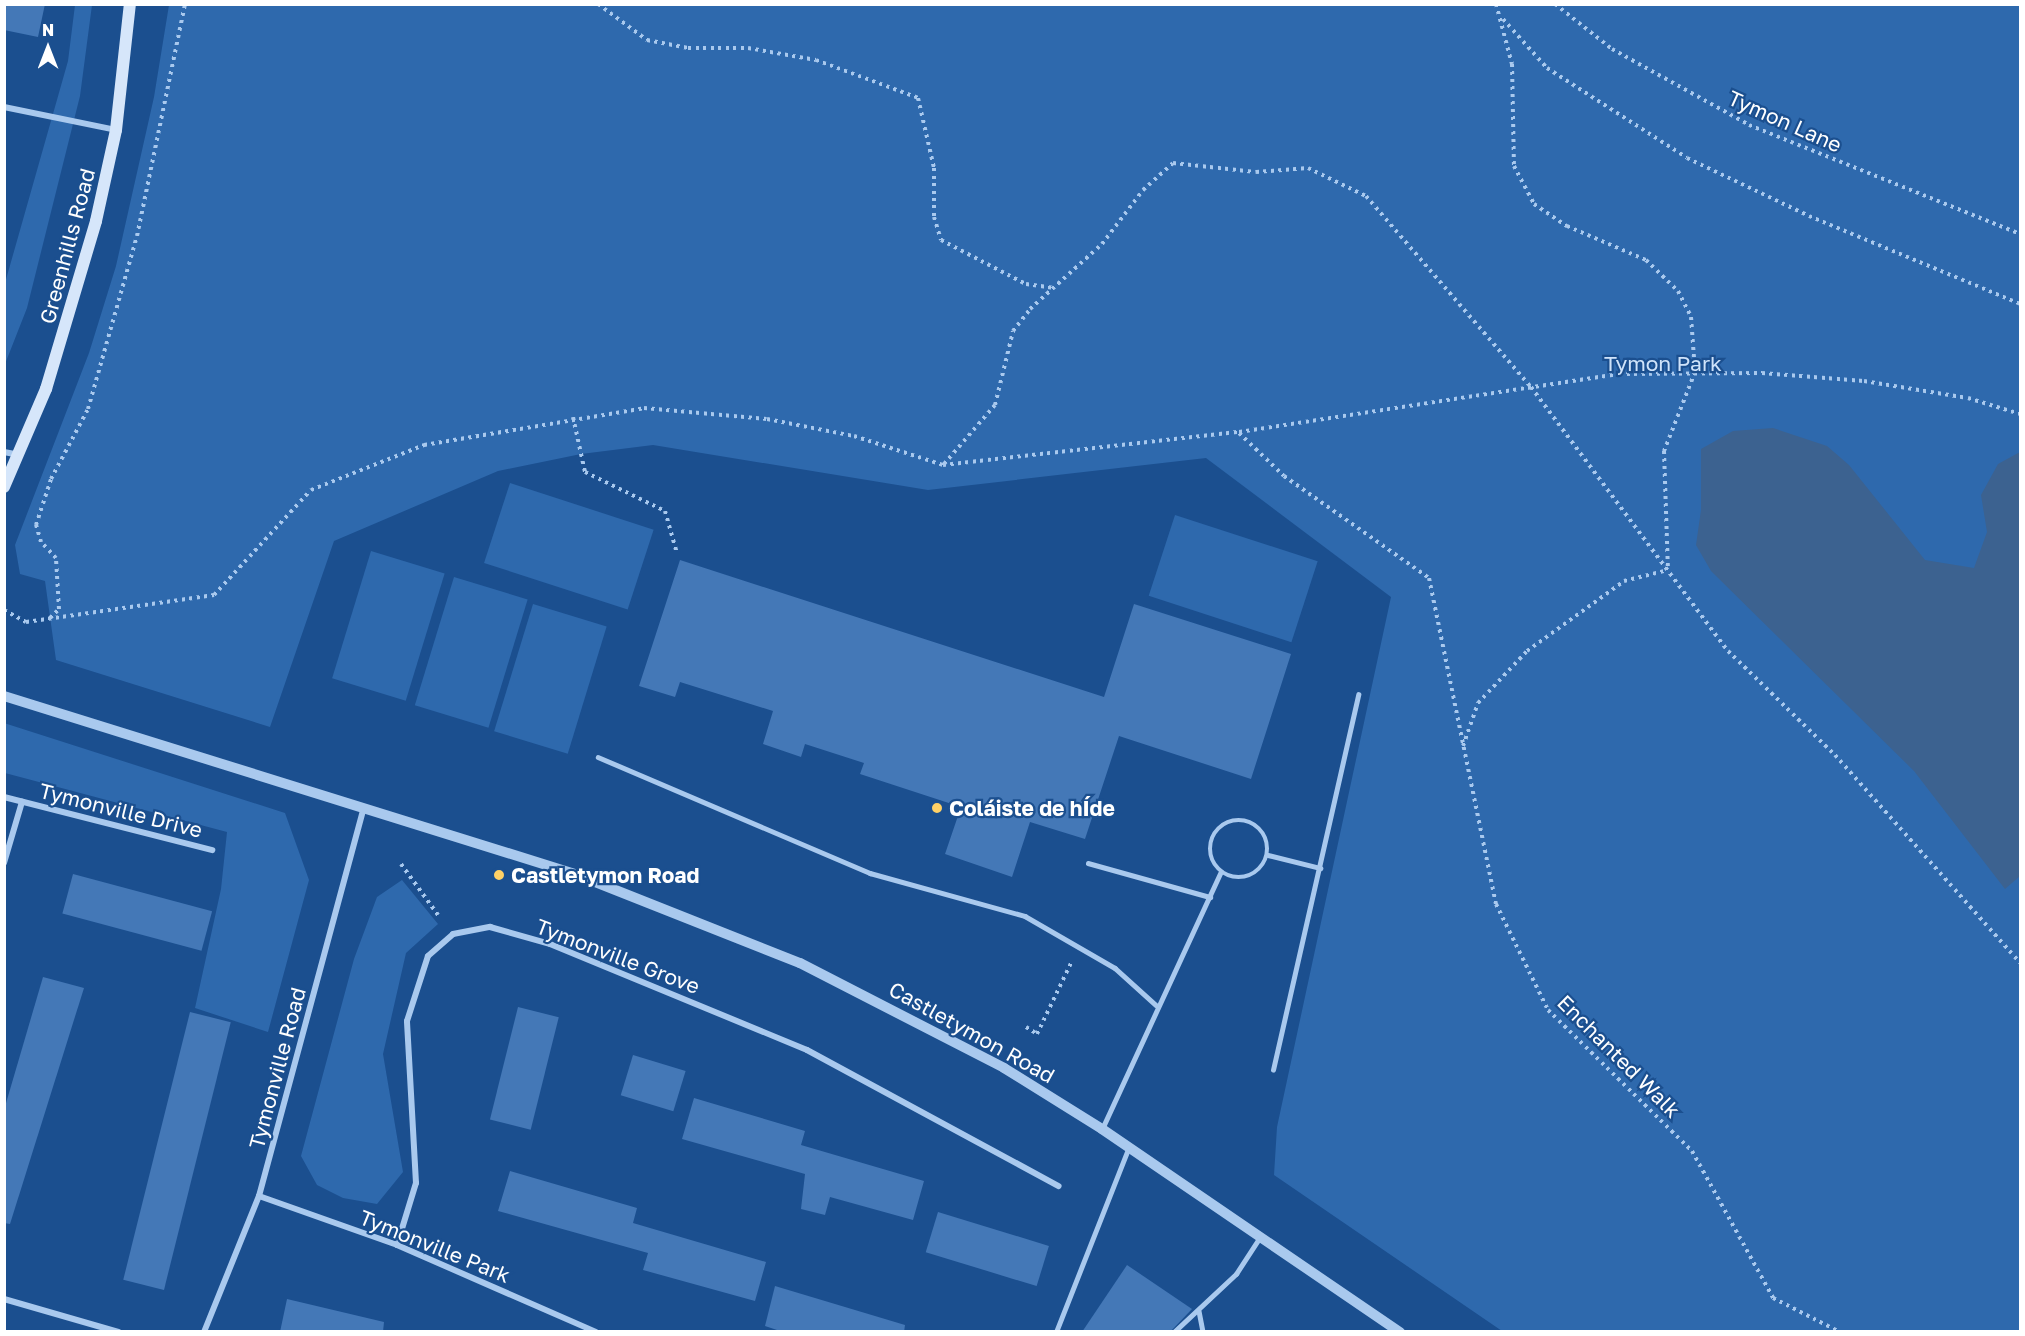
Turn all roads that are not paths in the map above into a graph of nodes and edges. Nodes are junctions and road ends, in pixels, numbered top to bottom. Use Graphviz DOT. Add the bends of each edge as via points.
graph roads {
  1 [pos="130,4"];
  2 [pos="4,107"];
  3 [pos="116,130"];
  4 [pos="4,452"];
  5 [pos="20,455"];
  6 [pos="4,487"];
  7 [pos="1358,695"];
  8 [pos="4,696"];
  9 [pos="598,757"];
  10 [pos="4,797"];
  11 [pos="22,802"];
  12 [pos="364,808"];
  13 [pos="212,849"];
  14 [pos="1268,855"];
  15 [pos="4,863"];
  16 [pos="1088,863"];
  17 [pos="1320,868"];
  18 [pos="1221,872"];
  19 [pos="1210,897"];
  20 [pos="1156,1005"];
  21 [pos="1273,1070"];
  22 [pos="1102,1129"];
  23 [pos="1129,1147"];
  24 [pos="1059,1186"];
  25 [pos="259,1196"];
  26 [pos="1261,1234"];
  27 [pos="397,1245"];
  28 [pos="4,1299"];
  29 [pos="1199,1311"];
  30 [pos="118,1332"];
  31 [pos="204,1332"];
  32 [pos="596,1332"];
  33 [pos="1056,1332"];
  34 [pos="1174,1332"];
  35 [pos="1203,1332"];
  36 [pos="1400,1332"];
  1 -- 3 [label="main road, Greenhills Road"];
  2 -- 3 [label="street"];
  3 -- 5 [label="main road, Greenhills Road" via="71,316"];
  4 -- 5 [label="street"];
  5 -- 6 [label="main road, Greenhills Road"];
  7 -- 17 [label="lane"];
  8 -- 12 [label="street, Castletymon Road"];
  9 -- 20 [label="lane" via="870,873 992,904 1079,944"];
  10 -- 11 [label="street, Tymonville Drive"];
  11 -- 13 [label="street, Tymonville Drive"];
  11 -- 15 [label="street, Tymonville Drive"];
  12 -- 22 [label="street, Castletymon Road" via="575,874 800,963 1004,1068"];
  12 -- 25 [label="street, Tymonville Road"];
  14 -- 17 [label="lane"];
  14 -- 18 [label="lane" via="1263,866 1243,878"];
  14 -- 18 [label="lane" via="1264,833 1256,825 1235,820 1216,831 1211,841 1214,863"];
  16 -- 19 [label="lane"];
  17 -- 21 [label="lane"];
  18 -- 19 [label="lane"];
  19 -- 20 [label="lane"];
  20 -- 22 [label="lane"];
  22 -- 23 [label="street, Castletymon Road"];
  23 -- 26 [label="street, Castletymon Road"];
  23 -- 33 [label="lane"];
  24 -- 27 [label="street, Tymonville Grove" via="807,1050 550,944 490,927 453,934 428,957 407,1021 416,1183"];
  25 -- 27 [label="street, Tymonville Park"];
  25 -- 31 [label="street, Tymonville Road"];
  26 -- 29 [label="lane" via="1236,1274"];
  26 -- 36 [label="street, Castletymon Road"];
  27 -- 32 [label="street, Tymonville Park"];
  28 -- 30 [label="street"];
  29 -- 34 [label="lane"];
  29 -- 35 [label="lane"];
}
